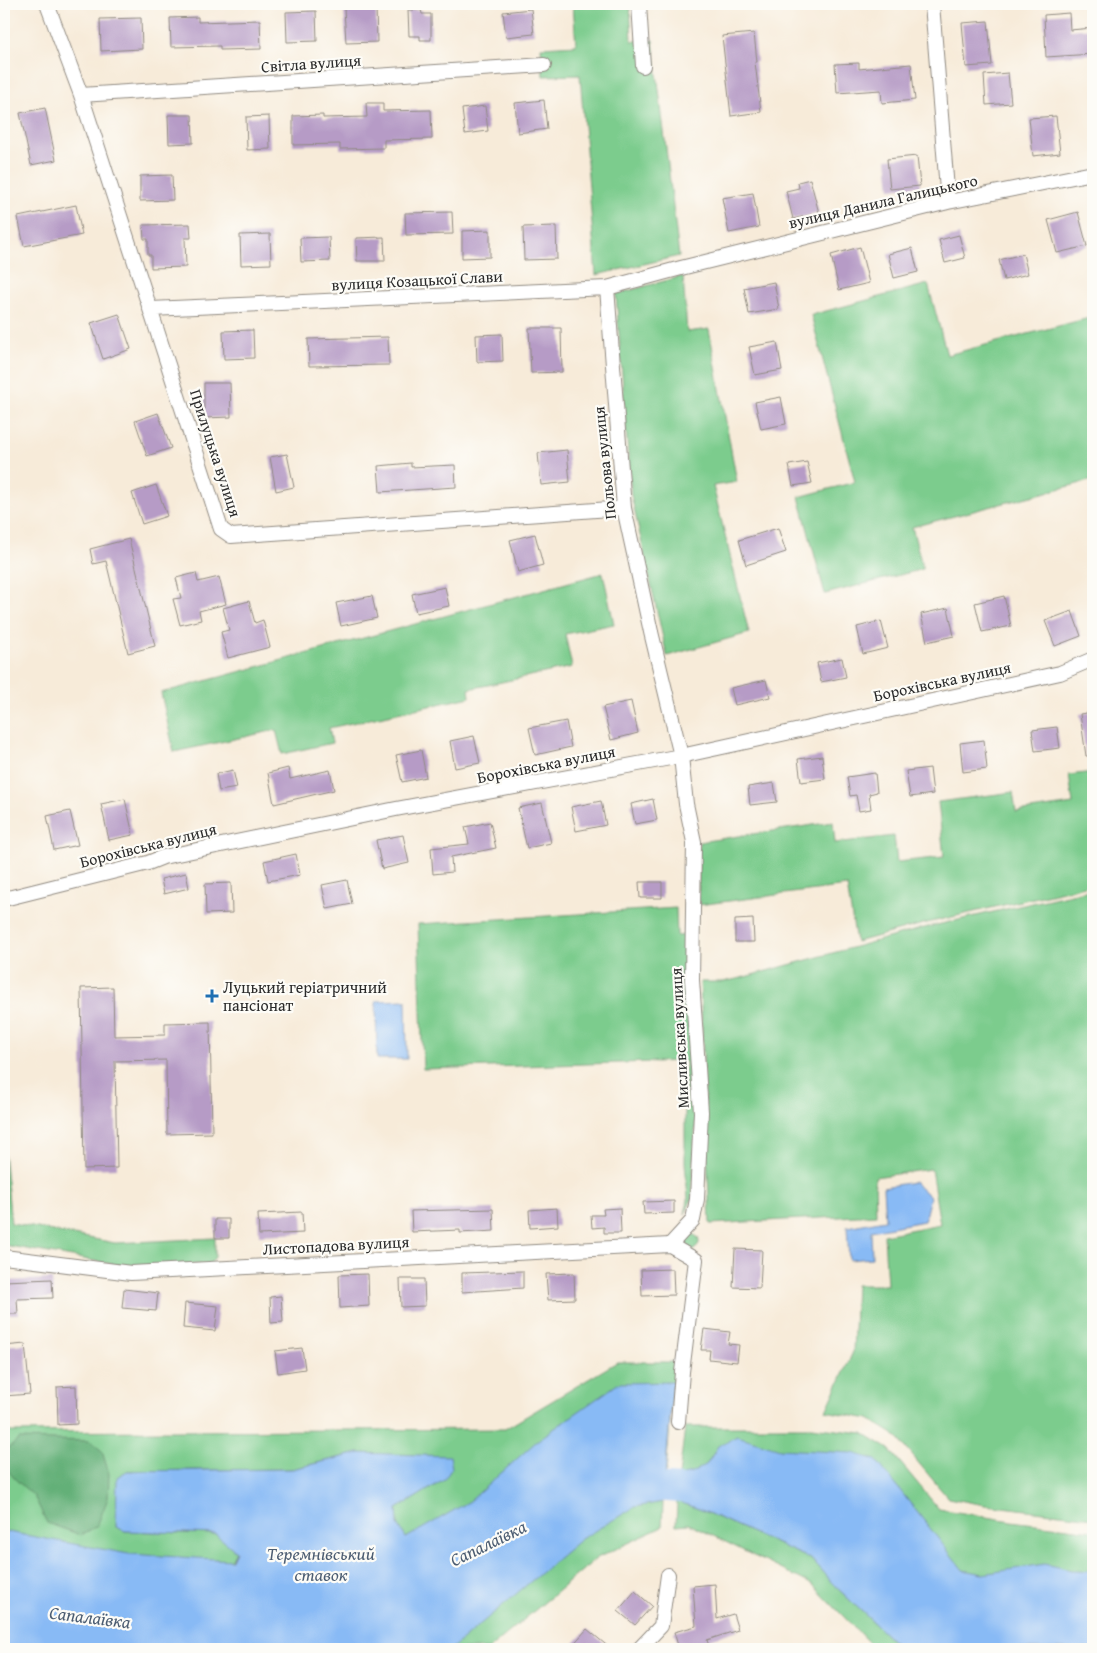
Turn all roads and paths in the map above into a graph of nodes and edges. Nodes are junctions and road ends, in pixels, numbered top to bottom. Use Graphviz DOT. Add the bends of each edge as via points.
graph roads {
  1 [pos="47,4"];
  2 [pos="638,4"];
  3 [pos="932,4"];
  4 [pos="544,65"];
  5 [pos="643,66"];
  6 [pos="81,95"];
  7 [pos="1093,172"];
  8 [pos="948,202"];
  9 [pos="681,268"];
  10 [pos="607,288"];
  11 [pos="151,309"];
  12 [pos="624,508"];
  13 [pos="651,632"];
  14 [pos="1093,659"];
  15 [pos="681,756"];
  16 [pos="4,899"];
  17 [pos="670,1245"];
  18 [pos="4,1258"];
  19 [pos="678,1422"];
  20 [pos="668,1575"];
  21 [pos="639,1649"];
  1 -- 6 [label="street, Прилуцька вулиця"];
  2 -- 5 [label="street"];
  3 -- 8 [label="street"];
  4 -- 6 [label="street, Світла вулиця"];
  6 -- 11 [label="street, Прилуцька вулиця"];
  7 -- 8 [label="street, вулиця Данила Галицького"];
  8 -- 9 [label="street, вулиця Данила Галицького"];
  9 -- 10 [label="street, вулиця Козацької Слави"];
  10 -- 11 [label="street, вулиця Козацької Слави"];
  10 -- 12 [label="street, Польова вулиця"];
  11 -- 12 [label="street, Прилуцька вулиця" via="222,528 231,536"];
  12 -- 13 [label="street, Польова вулиця"];
  13 -- 15 [label="street, Мисливська вулиця"];
  14 -- 15 [label="street, Борохівська вулиця" via="1060,673"];
  15 -- 16 [label="street, Борохівська вулиця" via="396,809 163,857"];
  15 -- 17 [label="street, Мисливська вулиця" via="694,842 692,980 701,1112 693,1220"];
  17 -- 18 [label="street, Листопадова вулиця" via="131,1274"];
  17 -- 19 [label="street" via="696,1260"];
  20 -- 21 [label="street" via="662,1626"];
}
